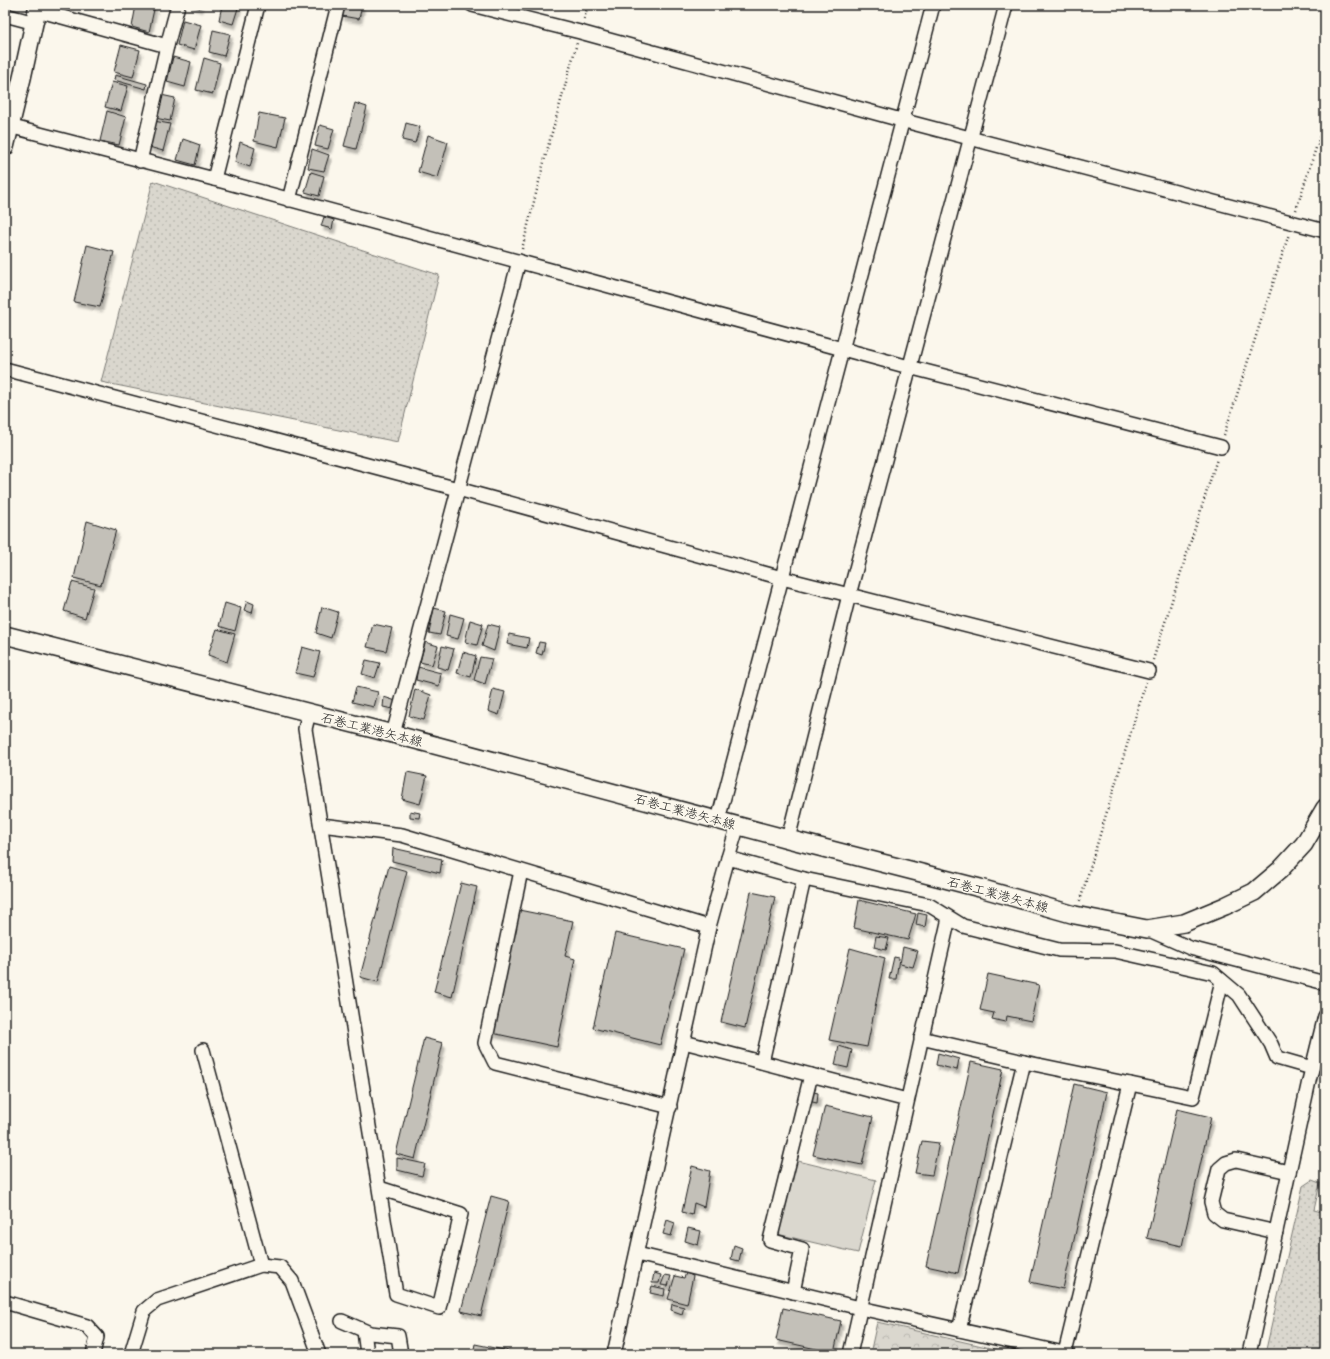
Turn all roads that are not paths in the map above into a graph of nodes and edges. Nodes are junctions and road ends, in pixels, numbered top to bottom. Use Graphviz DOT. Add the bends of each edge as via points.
graph roads {
  1 [pos="178,5"];
  2 [pos="258,5"];
  3 [pos="338,5"];
  4 [pos="472,5"];
  5 [pos="933,5"];
  6 [pos="1006,5"];
  7 [pos="37,13"];
  8 [pos="5,15"];
  9 [pos="167,46"];
  10 [pos="901,120"];
  11 [pos="8,126"];
  12 [pos="971,138"];
  13 [pos="5,147"];
  14 [pos="140,161"];
  15 [pos="214,179"];
  16 [pos="289,200"];
  17 [pos="1325,231"];
  18 [pos="519,261"];
  19 [pos="842,349"];
  20 [pos="909,367"];
  21 [pos="5,369"];
  22 [pos="1221,447"];
  23 [pos="458,490"];
  24 [pos="782,578"];
  25 [pos="849,596"];
  26 [pos="5,635"];
  27 [pos="1149,672"];
  28 [pos="309,712"];
  29 [pos="393,734"];
  30 [pos="1325,808"];
  31 [pos="718,820"];
  32 [pos="320,825"];
  33 [pos="738,826"];
  34 [pos="788,839"];
  35 [pos="728,858"];
  36 [pos="522,871"];
  37 [pos="804,879"];
  38 [pos="949,918"];
  39 [pos="709,927"];
  40 [pos="1147,929"];
  41 [pos="1222,981"];
  42 [pos="1325,983"];
  43 [pos="1325,1016"];
  44 [pos="921,1038"];
  45 [pos="684,1042"];
  46 [pos="204,1050"];
  47 [pos="762,1062"];
  48 [pos="1024,1062"];
  49 [pos="1312,1068"];
  50 [pos="811,1075"];
  51 [pos="1130,1084"];
  52 [pos="907,1100"];
  53 [pos="670,1107"];
  54 [pos="1289,1172"];
  55 [pos="379,1188"];
  56 [pos="1276,1232"];
  57 [pos="637,1254"];
  58 [pos="261,1265"];
  59 [pos="793,1292"];
  60 [pos="5,1302"];
  61 [pos="860,1308"];
  62 [pos="342,1321"];
  63 [pos="959,1330"];
  64 [pos="364,1331"];
  65 [pos="618,1353"];
  66 [pos="93,1354"];
  67 [pos="131,1354"];
  68 [pos="319,1354"];
  69 [pos="368,1354"];
  70 [pos="401,1354"];
  71 [pos="850,1354"];
  72 [pos="1066,1354"];
  73 [pos="1249,1354"];
  1 -- 9 [label="street"];
  2 -- 15 [label="street"];
  3 -- 16 [label="street"];
  4 -- 10 [label="street"];
  5 -- 10 [label="street"];
  6 -- 12 [label="street"];
  7 -- 8 [label="street"];
  7 -- 9 [label="street"];
  7 -- 11 [label="main road"];
  9 -- 14 [label="street"];
  10 -- 12 [label="street"];
  10 -- 19 [label="street"];
  11 -- 13 [label="main road"];
  11 -- 14 [label="street"];
  12 -- 17 [label="street"];
  12 -- 20 [label="street"];
  14 -- 15 [label="street"];
  15 -- 16 [label="street"];
  16 -- 18 [label="street"];
  18 -- 19 [label="street"];
  18 -- 23 [label="street"];
  19 -- 20 [label="street"];
  19 -- 24 [label="street"];
  20 -- 22 [label="street"];
  20 -- 25 [label="street"];
  21 -- 23 [label="street"];
  23 -- 24 [label="street"];
  23 -- 29 [label="street"];
  24 -- 25 [label="street"];
  24 -- 31 [label="street"];
  25 -- 27 [label="street"];
  25 -- 34 [label="street"];
  26 -- 28 [label="main road, 石巻工業港矢本線"];
  28 -- 29 [label="main road, 石巻工業港矢本線"];
  28 -- 32 [label="street" via="305,729"];
  29 -- 31 [label="main road, 石巻工業港矢本線"];
  30 -- 40 [label="main road, 石巻工業港矢本線" via="1304,844 1280,870 1254,892 1184,923"];
  31 -- 33 [label="main road, 石巻工業港矢本線"];
  32 -- 36 [label="street" via="402,836"];
  32 -- 55 [label="street"];
  33 -- 34 [label="main road, 石巻工業港矢本線"];
  33 -- 35 [label="street"];
  34 -- 40 [label="main road, 石巻工業港矢本線" via="1075,915"];
  35 -- 37 [label="street"];
  35 -- 39 [label="street"];
  36 -- 39 [label="street"];
  36 -- 53 [label="street" via="485,1043 495,1063"];
  37 -- 38 [label="street" via="929,905"];
  37 -- 47 [label="street"];
  38 -- 41 [label="street" via="963,926 1059,950 1115,951 1213,973"];
  38 -- 44 [label="street"];
  39 -- 45 [label="street"];
  40 -- 42 [label="street" via="1190,948"];
  41 -- 49 [label="street" via="1239,995 1271,1044 1277,1058"];
  41 -- 51 [label="street" via="1193,1098"];
  43 -- 49 [label="street"];
  44 -- 48 [label="street"];
  44 -- 52 [label="street"];
  45 -- 47 [label="street"];
  45 -- 53 [label="street"];
  46 -- 58 [label="street"];
  47 -- 50 [label="street"];
  48 -- 51 [label="street"];
  48 -- 63 [label="street"];
  49 -- 54 [label="street"];
  50 -- 52 [label="street"];
  50 -- 59 [label="street" via="770,1240 802,1249"];
  51 -- 72 [label="street"];
  52 -- 61 [label="street"];
  53 -- 57 [label="street"];
  54 -- 56 [label="street"];
  54 -- 56 [label="street" via="1236,1160 1226,1163 1219,1169 1211,1202 1214,1213 1223,1220"];
  55 -- 55 [label="street" via="396,1294 439,1308 461,1214"];
  56 -- 73 [label="street"];
  57 -- 59 [label="street"];
  57 -- 65 [label="street"];
  58 -- 67 [label="street" via="157,1300 144,1311"];
  58 -- 68 [label="street" via="280,1268 292,1281"];
  59 -- 61 [label="street"];
  60 -- 66 [label="street" via="87,1326 97,1337"];
  61 -- 63 [label="street"];
  61 -- 71 [label="street"];
  62 -- 64 [label="street"];
  63 -- 72 [label="street"];
  64 -- 69 [label="street"];
  64 -- 70 [label="street" via="398,1336"];
}
